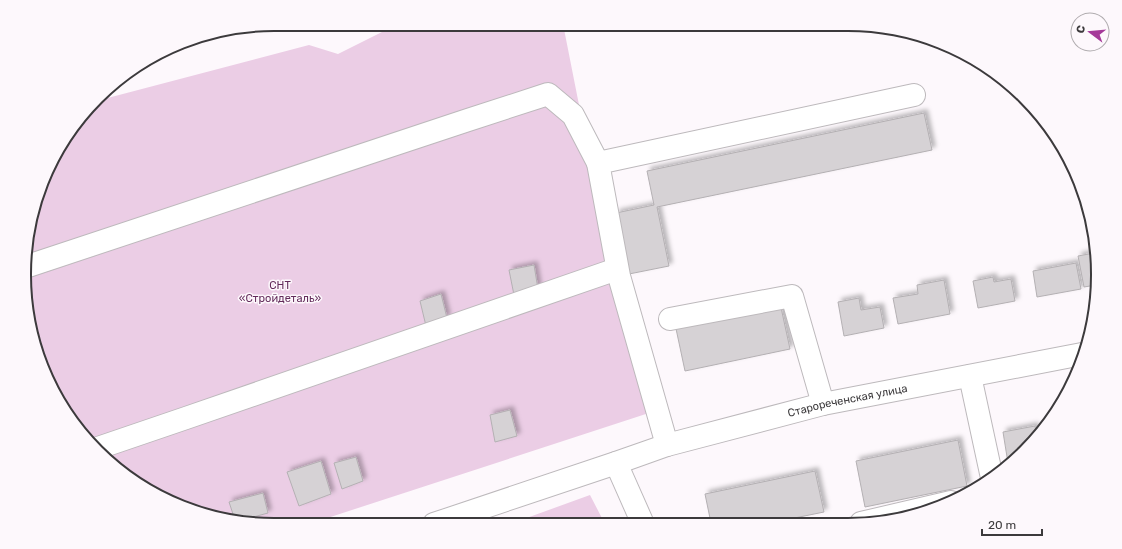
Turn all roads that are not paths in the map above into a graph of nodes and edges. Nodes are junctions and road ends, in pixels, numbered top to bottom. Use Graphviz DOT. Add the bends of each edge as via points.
graph roads {
  1 [pos="914,95"];
  2 [pos="598,163"];
  3 [pos="32,265"];
  4 [pos="618,269"];
  5 [pos="670,320"];
  6 [pos="1077,355"];
  7 [pos="970,376"];
  8 [pos="823,404"];
  9 [pos="667,445"];
  10 [pos="102,447"];
  11 [pos="616,463"];
  12 [pos="991,472"];
  13 [pos="452,518"];
  14 [pos="640,518"];
  1 -- 2 [label="street"];
  2 -- 3 [label="street" via="573,115 548,94"];
  2 -- 4 [label="street"];
  4 -- 9 [label="street"];
  4 -- 10 [label="street"];
  5 -- 8 [label="street" via="792,296"];
  6 -- 7 [label="street, Старореченская улица"];
  7 -- 8 [label="street, Старореченская улица"];
  7 -- 12 [label="street"];
  8 -- 9 [label="street, Старореченская улица"];
  9 -- 11 [label="street, Старореченская улица"];
  11 -- 13 [label="street, Старореченская улица"];
  11 -- 14 [label="street"];
}
